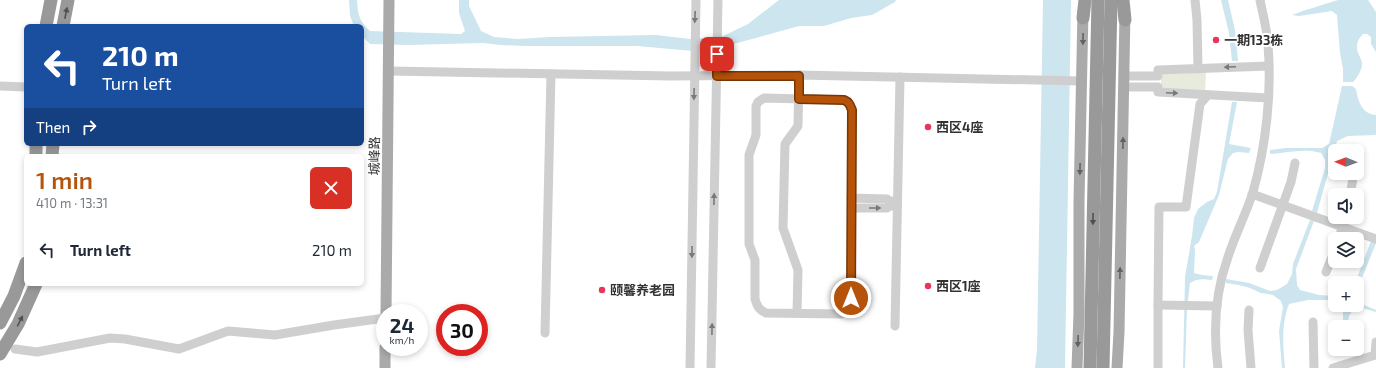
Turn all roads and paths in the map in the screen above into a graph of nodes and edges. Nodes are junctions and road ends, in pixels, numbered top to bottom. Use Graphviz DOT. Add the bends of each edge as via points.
graph roads {
  1 [pos="51,0"];
  2 [pos="68,0"];
  3 [pos="389,0"];
  4 [pos="696,0"];
  5 [pos="718,0"];
  6 [pos="1084,0"];
  7 [pos="1098,0"];
  8 [pos="1112,0"];
  9 [pos="1124,0"];
  10 [pos="1195,0"];
  11 [pos="1260,0"];
  12 [pos="1083,18"];
  13 [pos="1125,20"];
  14 [pos="46,24"];
  15 [pos="64,24"];
  16 [pos="1269,66"];
  17 [pos="1198,69"];
  18 [pos="389,71"];
  19 [pos="551,74"];
  20 [pos="694,75"];
  21 [pos="717,76"];
  22 [pos="799,76"];
  23 [pos="1124,76"];
  24 [pos="900,77"];
  25 [pos="1082,81"];
  26 [pos="0,86"];
  27 [pos="24,87"];
  28 [pos="1124,88"];
  29 [pos="1208,95"];
  30 [pos="1268,98"];
  31 [pos="799,99"];
  32 [pos="1295,162"];
  33 [pos="1252,194"];
  34 [pos="851,203"];
  35 [pos="897,204"];
  36 [pos="1282,205"];
  37 [pos="1344,224"];
  38 [pos="1343,227"];
  39 [pos="1341,232"];
  40 [pos="1376,239"];
  41 [pos="1328,267"];
  42 [pos="24,268"];
  43 [pos="1260,268"];
  44 [pos="1326,272"];
  45 [pos="35,286"];
  46 [pos="1119,300"];
  47 [pos="386,304"];
  48 [pos="1158,306"];
  49 [pos="1217,306"];
  50 [pos="1249,310"];
  51 [pos="797,313"];
  52 [pos="1079,314"];
  53 [pos="376,319"];
  54 [pos="1313,322"];
  55 [pos="0,323"];
  56 [pos="895,326"];
  57 [pos="545,333"];
  58 [pos="1376,342"];
  59 [pos="15,349"];
  60 [pos="0,354"];
  61 [pos="385,356"];
  62 [pos="385,368"];
  63 [pos="690,368"];
  64 [pos="711,368"];
  65 [pos="1077,368"];
  66 [pos="1090,368"];
  67 [pos="1103,368"];
  68 [pos="1117,368"];
  69 [pos="1158,368"];
  70 [pos="1218,368"];
  71 [pos="1250,368"];
  72 [pos="1314,368"];
  73 [pos="1333,368"];
  1 -- 14 [label="highway"];
  15 -- 2 [label="highway, one-way"];
  3 -- 18 [label="main road, 城峰路"];
  4 -- 20 [label="street, one-way"];
  5 -- 21 [label="street"];
  6 -- 12 [label="highway"];
  7 -- 66 [label="highway, one-way"];
  8 -- 67 [label="highway"];
  9 -- 13 [label="highway"];
  10 -- 17 [label="street"];
  11 -- 16 [label="street" via="1266,26"];
  12 -- 25 [label="main road, one-way"];
  13 -- 23 [label="main road"];
  16 -- 17 [label="street, one-way"];
  16 -- 30 [label="street"];
  17 -- 23 [label="street" via="1158,70 1158,76"];
  18 -- 19 [label="street"];
  18 -- 47 [label="main road, 城峰路"];
  19 -- 20 [label="street"];
  19 -- 57 [label="street"];
  20 -- 21 [label="street"];
  20 -- 63 [label="street, one-way"];
  21 -- 22 [label="street"];
  64 -- 21 [label="street, one-way"];
  22 -- 24 [label="street"];
  22 -- 31 [label="street"];
  23 -- 28 [label="main road"];
  24 -- 25 [label="street"];
  24 -- 35 [label="street"];
  25 -- 52 [label="main road, one-way"];
  26 -- 27 [label="street"];
  28 -- 29 [label="street, one-way" via="1158,87 1158,92"];
  46 -- 28 [label="main road, one-way"];
  29 -- 30 [label="street"];
  29 -- 48 [label="street" via="1200,104 1186,207 1159,207"];
  30 -- 33 [label="street" via="1264,144"];
  31 -- 34 [label="street" via="844,100 850,105"];
  31 -- 51 [label="street" via="798,126 785,144 783,228 798,270"];
  31 -- 51 [label="street" via="764,98 758,102 756,135 750,155 749,244 755,260 756,305 766,313"];
  32 -- 36 [label="street"];
  33 -- 36 [label="street"];
  33 -- 49 [label="street" via="1227,258"];
  34 -- 35 [label="street" via="887,199"];
  34 -- 51 [label="street" via="851,306 847,312 841,314"];
  35 -- 56 [label="street"];
  36 -- 38 [label="street"];
  36 -- 43 [label="street"];
  37 -- 38 [label="street"];
  38 -- 39 [label="street"];
  38 -- 40 [label="street"];
  41 -- 44 [label="street"];
  42 -- 55 [label="highway"];
  60 -- 45 [label="highway, one-way" via="18,324"];
  46 -- 52 [label="main road" via="1116,315 1108,321 1095,323"];
  46 -- 68 [label="main road"];
  48 -- 49 [label="street"];
  48 -- 69 [label="street"];
  49 -- 70 [label="street" via="1215,332"];
  50 -- 71 [label="street"];
  52 -- 65 [label="main road, one-way"];
  53 -- 59 [label="street" via="275,335 228,330 179,349 110,338 36,352"];
  54 -- 72 [label="street"];
  58 -- 73 [label="street" via="1375,355"];
  61 -- 62 [label="main road"];
}
